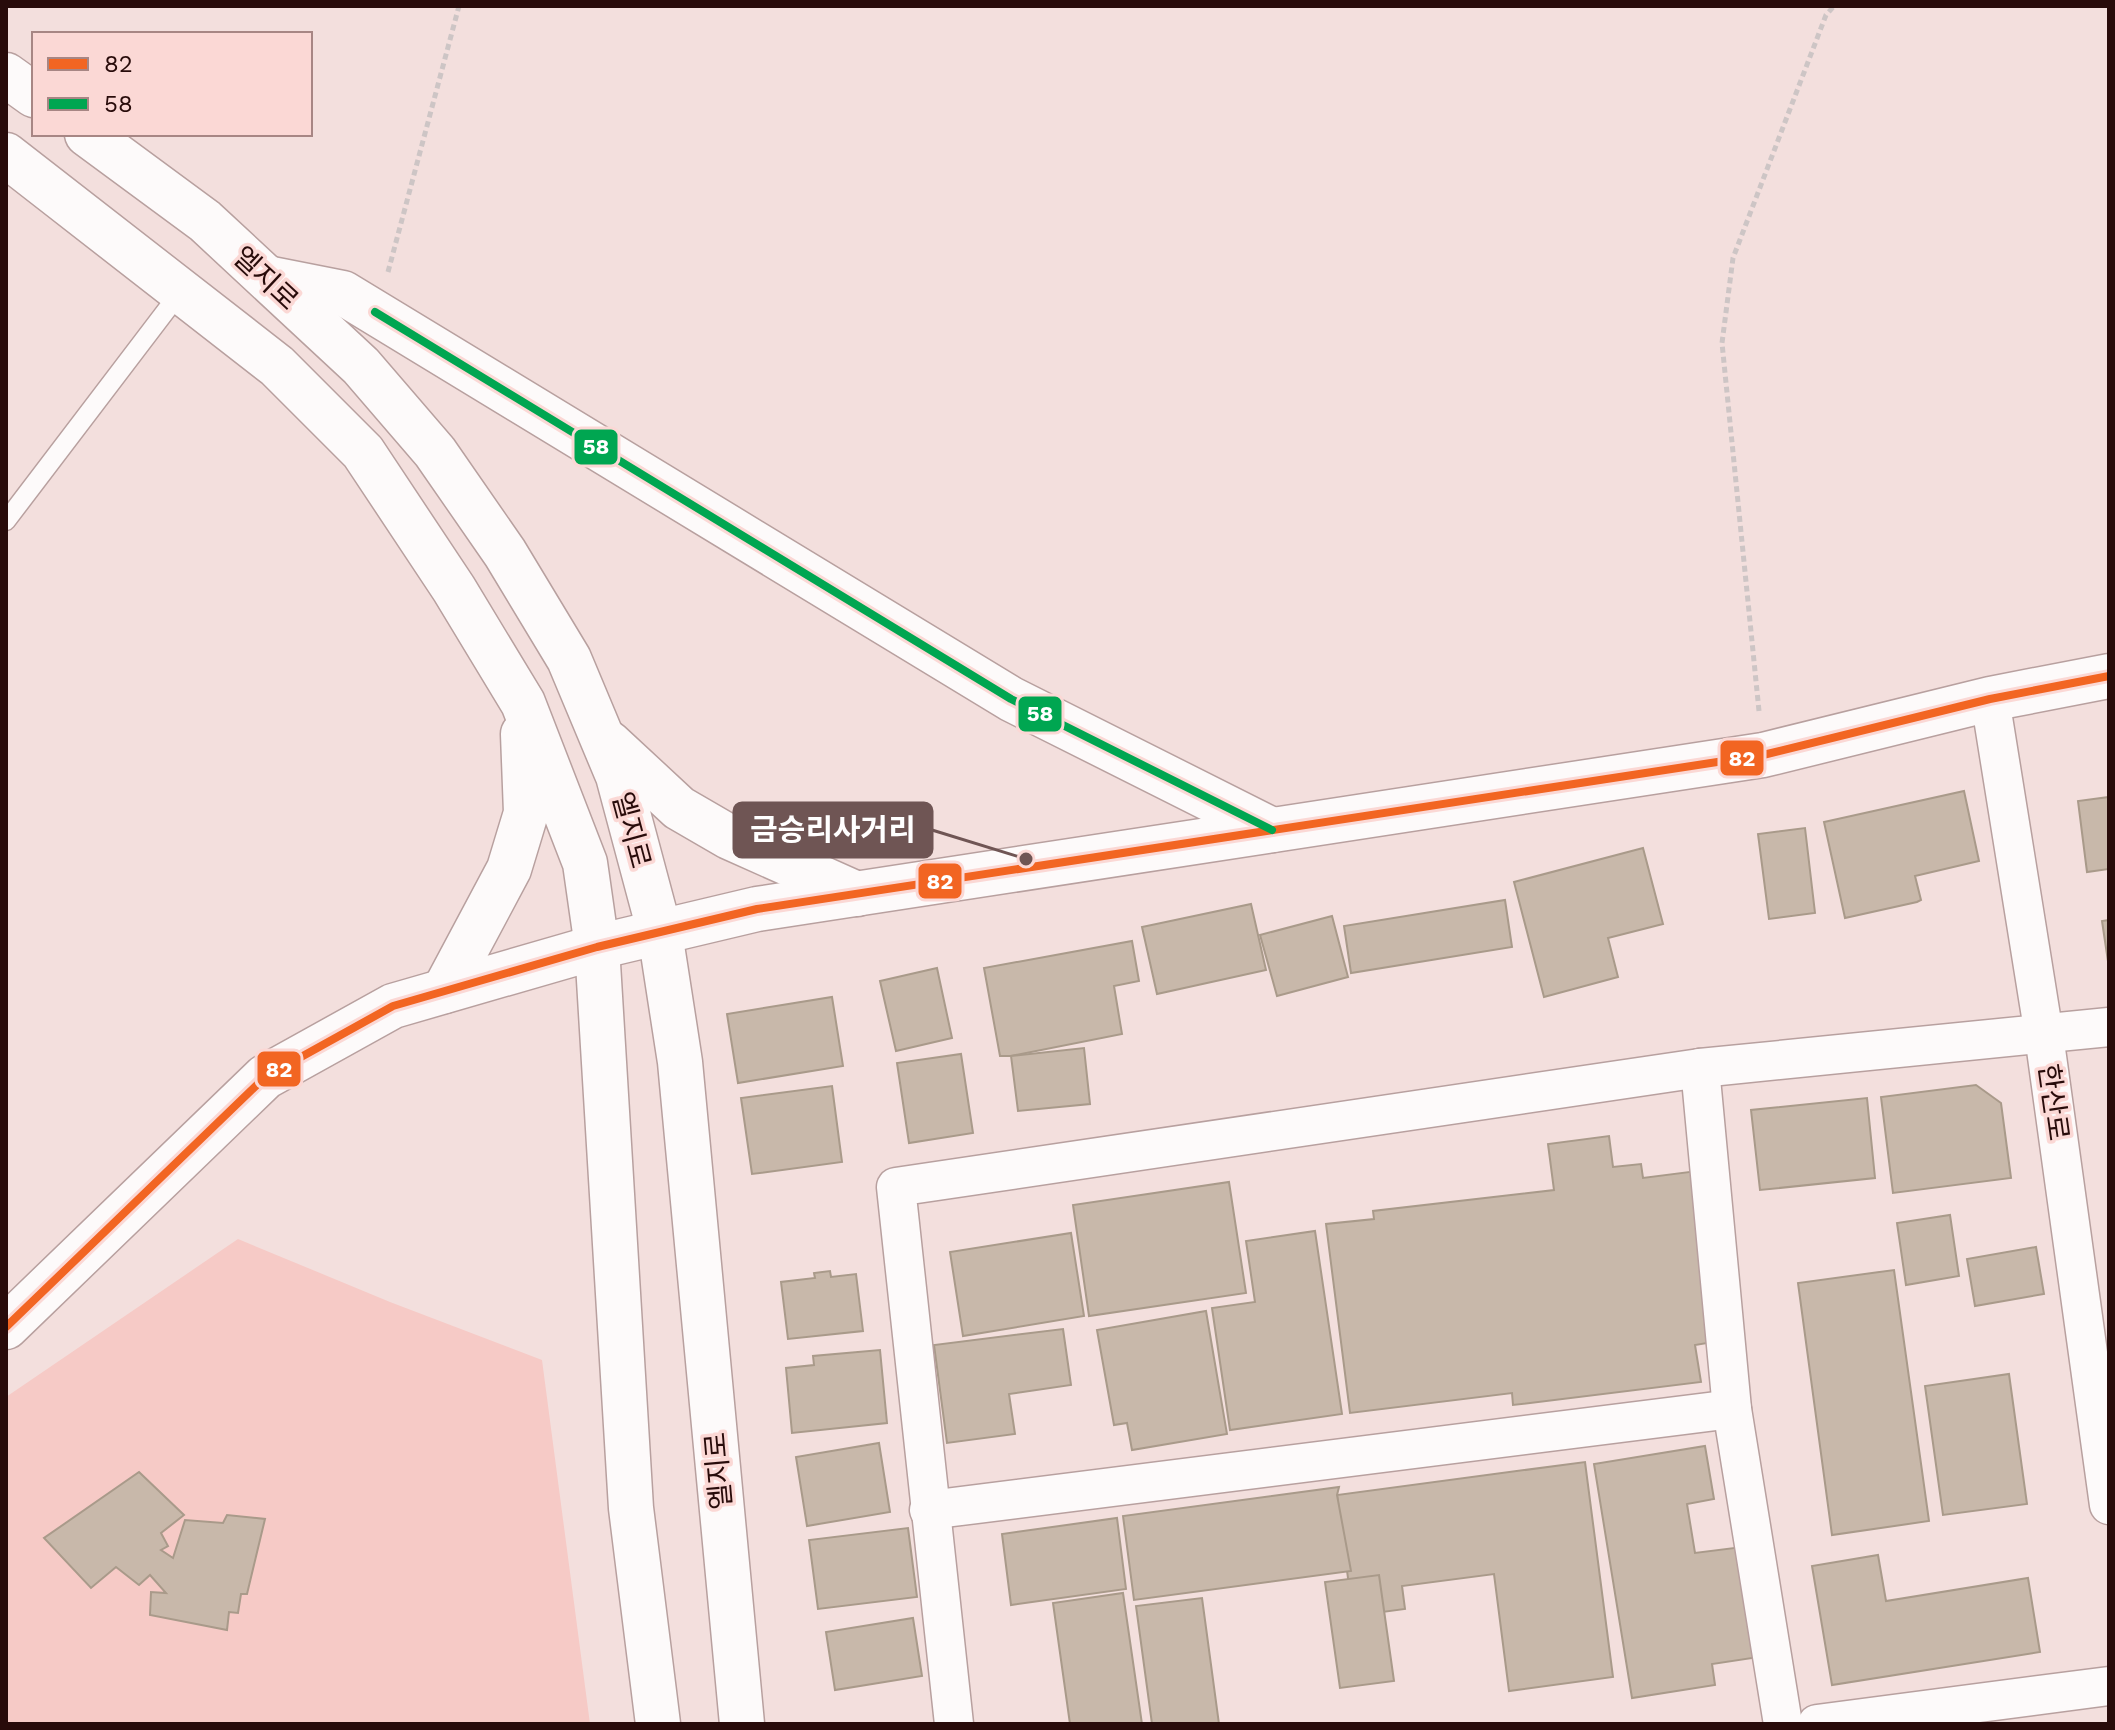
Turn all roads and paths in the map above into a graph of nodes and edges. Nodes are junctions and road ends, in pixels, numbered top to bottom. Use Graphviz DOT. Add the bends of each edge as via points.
graph roads {
  1 [pos="459,6"];
  2 [pos="1834,6"];
  3 [pos="6,75"];
  4 [pos="32,94"];
  5 [pos="90,136"];
  6 [pos="6,155"];
  7 [pos="267,278"];
  8 [pos="182,290"];
  9 [pos="377,313"];
  10 [pos="6,521"];
  11 [pos="2109,676"];
  12 [pos="1990,699"];
  13 [pos="523,703"];
  14 [pos="601,736"];
  15 [pos="1763,755"];
  16 [pos="1272,830"];
  17 [pos="857,894"];
  18 [pos="660,933"];
  19 [pos="597,947"];
  20 [pos="444,991"];
  21 [pos="2109,1027"];
  22 [pos="2044,1035"];
  23 [pos="1700,1068"];
  24 [pos="6,1327"];
  25 [pos="1732,1409"];
  26 [pos="2109,1505"];
  27 [pos="929,1510"];
  28 [pos="2109,1686"];
  29 [pos="658,1724"];
  30 [pos="742,1724"];
  31 [pos="954,1724"];
  32 [pos="1783,1724"];
  33 [pos="1817,1724"];
  1 -- 9 [label="path"];
  2 -- 15 [label="path" via="1826,15 1733,258 1722,343"];
  3 -- 4 [label="main road"];
  5 -- 7 [label="main road, 엘지로" via="205,221"];
  6 -- 8 [label="main road, 엘지로"];
  7 -- 9 [label="main road" via="343,293"];
  7 -- 14 [label="main road, 엘지로" via="361,366 435,452 569,659"];
  8 -- 10 [label="lane"];
  8 -- 13 [label="main road, 엘지로" via="277,366 363,452"];
  9 -- 16 [label="main road" via="1011,699"];
  11 -- 12 [label="main road"];
  12 -- 15 [label="main road"];
  12 -- 22 [label="street, 한산로"];
  13 -- 19 [label="main road, 엘지로" via="585,863"];
  13 -- 20 [label="main road" via="526,813 509,869"];
  14 -- 17 [label="main road" via="679,808 729,837"];
  14 -- 18 [label="main road, 엘지로" via="618,776"];
  15 -- 16 [label="main road"];
  16 -- 17 [label="main road"];
  17 -- 18 [label="main road" via="757,909"];
  18 -- 19 [label="main road"];
  18 -- 30 [label="main road, 엘지로" via="680,1062"];
  19 -- 20 [label="main road"];
  19 -- 29 [label="main road, 엘지로" via="631,1508"];
  20 -- 24 [label="main road" via="393,1006 265,1077"];
  21 -- 22 [label="street"];
  22 -- 23 [label="street"];
  22 -- 26 [label="street, 한산로"];
  23 -- 25 [label="street"];
  23 -- 27 [label="street" via="896,1187"];
  25 -- 27 [label="street"];
  25 -- 32 [label="street"];
  27 -- 31 [label="street"];
  28 -- 33 [label="street"];
}
